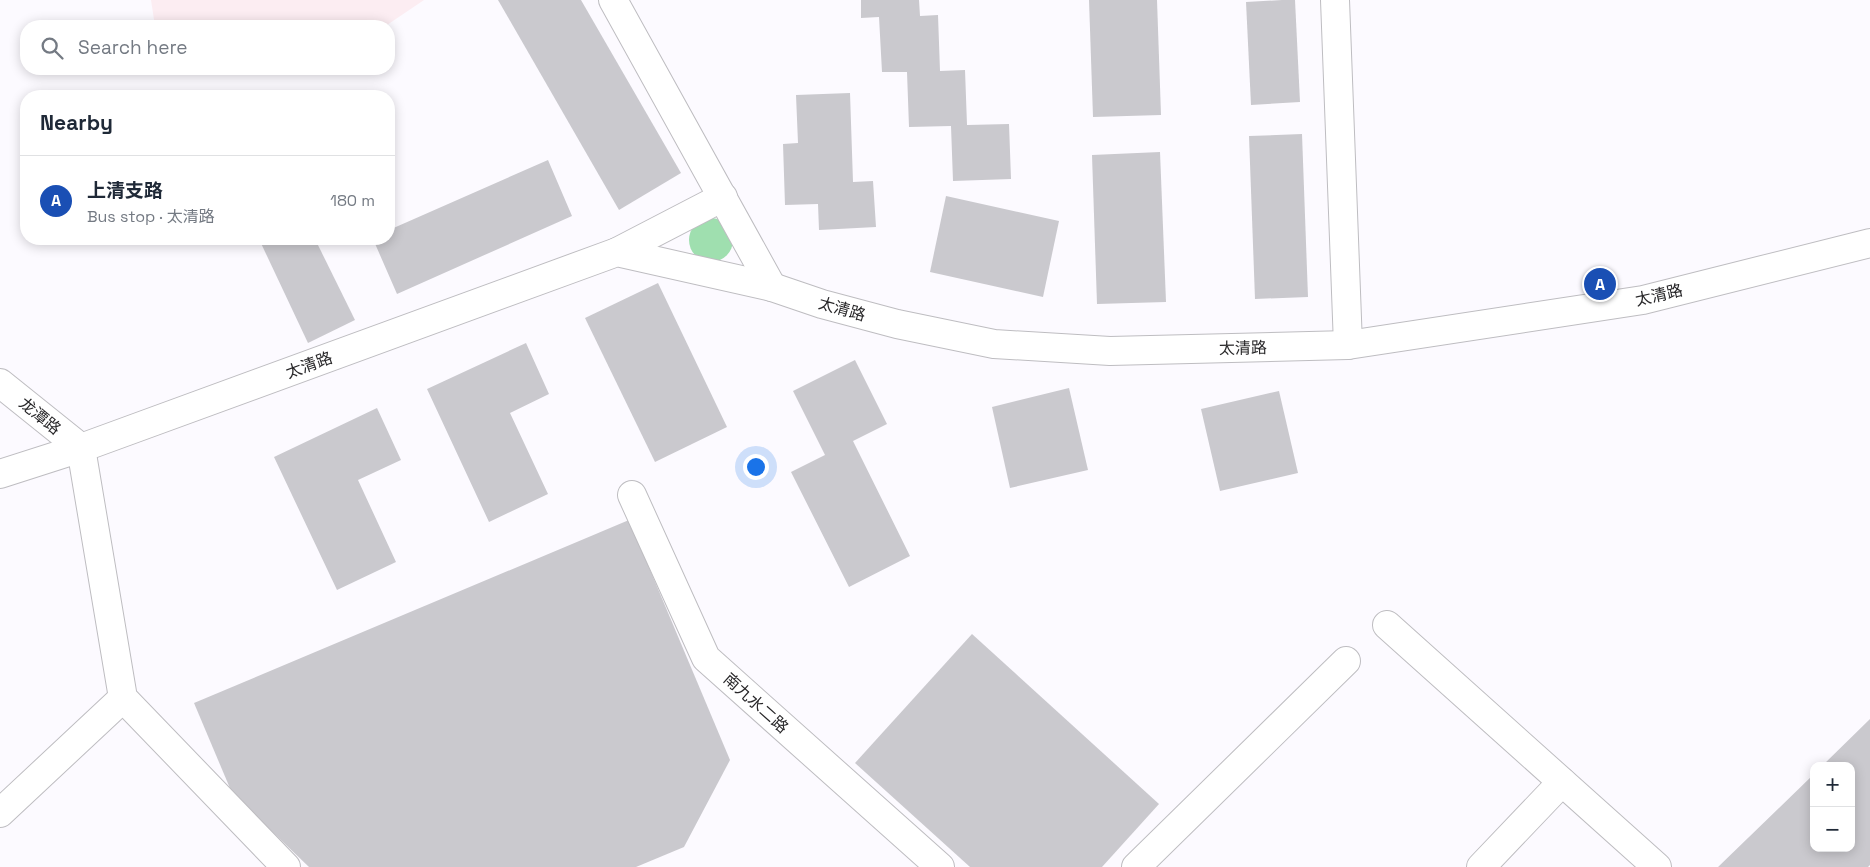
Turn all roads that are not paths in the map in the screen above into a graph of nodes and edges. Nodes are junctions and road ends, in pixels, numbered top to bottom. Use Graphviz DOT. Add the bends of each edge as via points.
graph roads {
  1 [pos="613,0"];
  2 [pos="1335,0"];
  3 [pos="723,198"];
  4 [pos="1870,243"];
  5 [pos="617,252"];
  6 [pos="772,286"];
  7 [pos="1348,345"];
  8 [pos="0,383"];
  9 [pos="81,448"];
  10 [pos="0,474"];
  11 [pos="632,495"];
  12 [pos="1387,625"];
  13 [pos="1346,661"];
  14 [pos="122,698"];
  15 [pos="1562,782"];
  16 [pos="0,813"];
  17 [pos="286,867"];
  18 [pos="940,867"];
  19 [pos="1136,867"];
  20 [pos="1481,867"];
  21 [pos="1657,867"];
  1 -- 3 [label="street"];
  2 -- 7 [label="street"];
  3 -- 5 [label="street, 太清路"];
  3 -- 6 [label="street"];
  4 -- 7 [label="street, 太清路" via="1644,300"];
  5 -- 6 [label="street, 太清路"];
  5 -- 9 [label="street, 太清路"];
  6 -- 7 [label="street, 太清路" via="822,304 897,324 994,344 1110,351"];
  8 -- 9 [label="street, 龙潭路"];
  9 -- 10 [label="street, 太清路"];
  9 -- 14 [label="street"];
  11 -- 18 [label="street, 南九水二路" via="706,658"];
  12 -- 15 [label="street"];
  13 -- 19 [label="street"];
  14 -- 16 [label="street"];
  14 -- 17 [label="street"];
  15 -- 20 [label="street"];
  15 -- 21 [label="street"];
}
